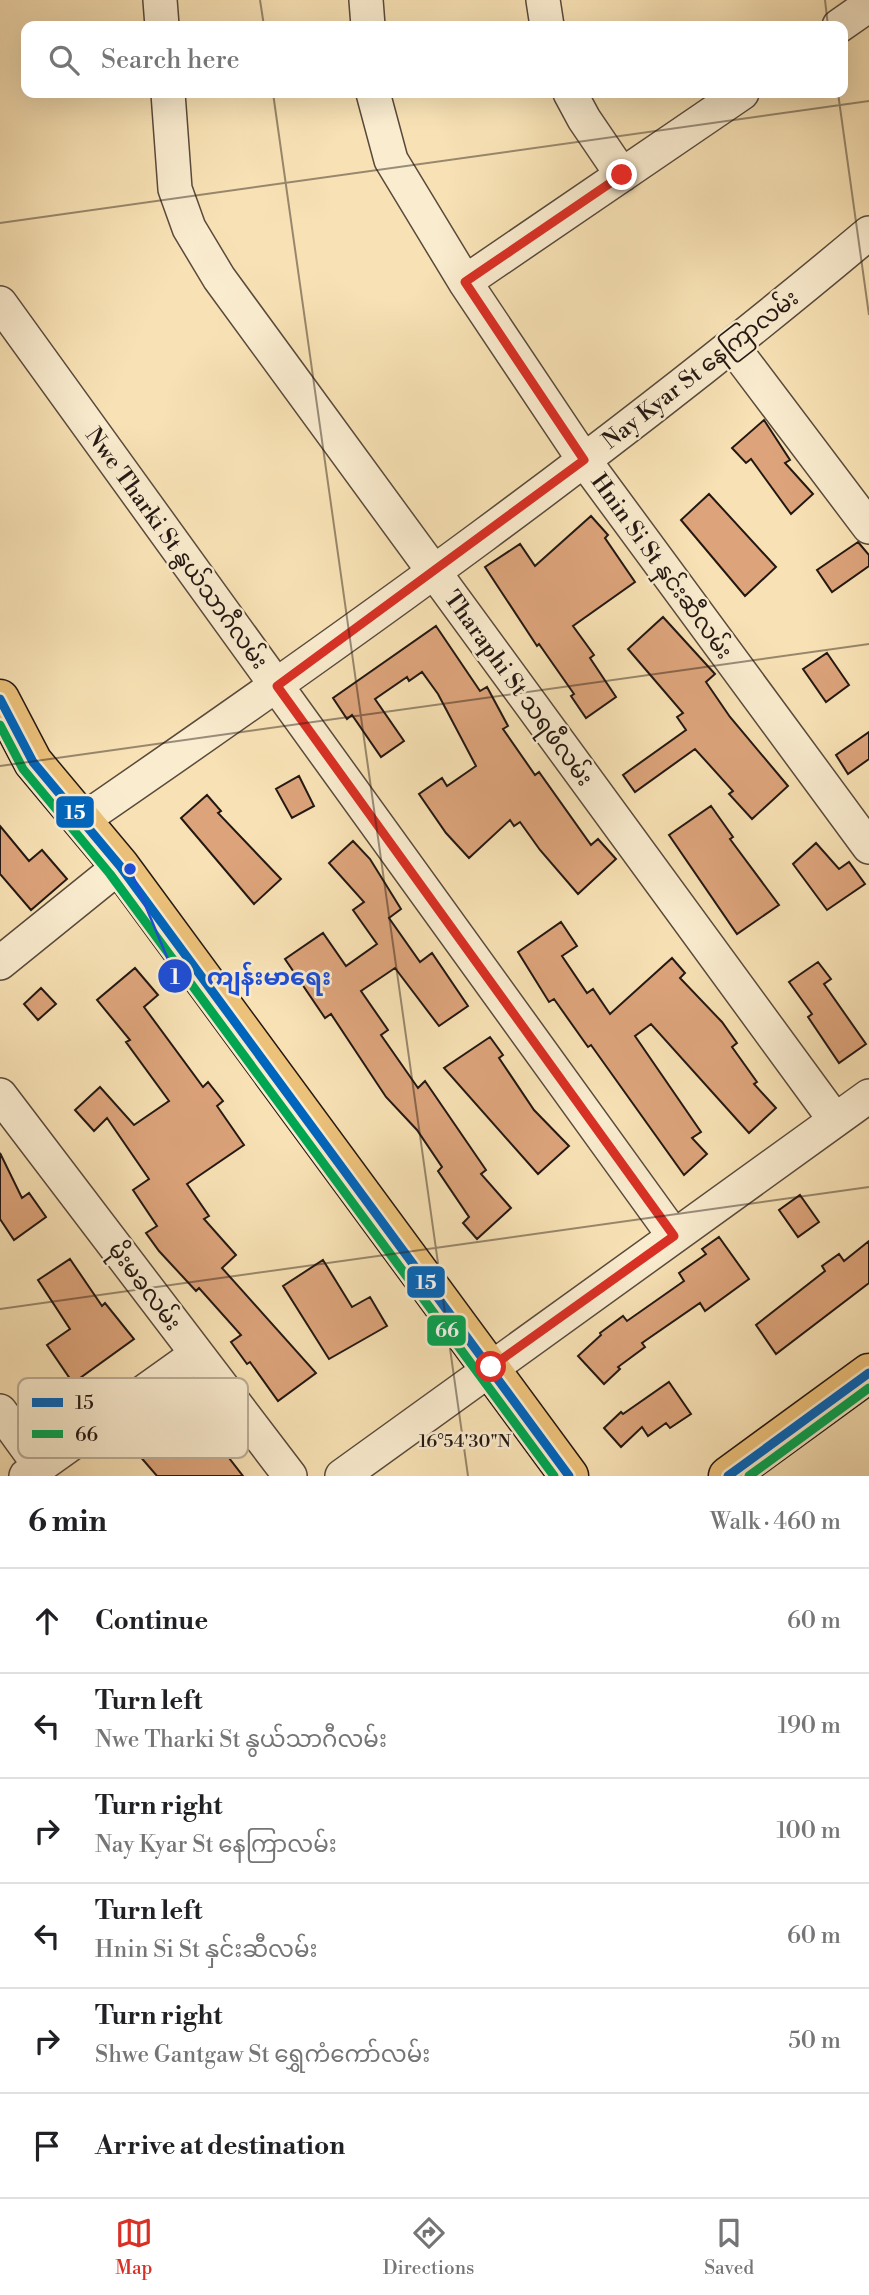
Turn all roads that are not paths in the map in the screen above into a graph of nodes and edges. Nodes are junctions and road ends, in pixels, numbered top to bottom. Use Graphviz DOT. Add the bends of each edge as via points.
graph roads {
  1 [pos="160,0"];
  2 [pos="366,0"];
  3 [pos="543,0"];
  4 [pos="869,5"];
  5 [pos="162,21"];
  6 [pos="368,21"];
  7 [pos="546,21"];
  8 [pos="846,21"];
  9 [pos="167,98"];
  10 [pos="374,98"];
  11 [pos="573,98"];
  12 [pos="735,98"];
  13 [pos="622,175"];
  14 [pos="869,233"];
  15 [pos="465,282"];
  16 [pos="0,303"];
  17 [pos="733,347"];
  18 [pos="584,460"];
  19 [pos="869,527"];
  20 [pos="433,570"];
  21 [pos="277,686"];
  22 [pos="0,699"];
  23 [pos="8,732"];
  24 [pos="84,819"];
  25 [pos="869,847"];
  26 [pos="120,866"];
  27 [pos="0,963"];
  28 [pos="0,1095"];
  29 [pos="869,1096"];
  30 [pos="835,1120"];
  31 [pos="674,1236"];
  32 [pos="197,1354"];
  33 [pos="491,1367"];
  34 [pos="869,1373"];
  35 [pos="163,1378"];
  36 [pos="215,1378"];
  37 [pos="0,1411"];
  38 [pos="248,1421"];
  39 [pos="18,1444"];
  40 [pos="51,1458"];
  41 [pos="33,1471"];
  42 [pos="290,1476"];
  43 [pos="342,1476"];
  44 [pos="569,1476"];
  45 [pos="728,1476"];
  1 -- 5 [label="street"];
  2 -- 6 [label="street"];
  3 -- 7 [label="street"];
  4 -- 8 [label="street"];
  9 -- 20 [label="street, Tharaphi St သရဖီလမ်း" via="175,189 189,228 219,278"];
  10 -- 15 [label="street, Hnin Si St နှင်းဆီလမ်း" via="391,160"];
  11 -- 13 [label="street"];
  12 -- 13 [label="street"];
  13 -- 15 [label="street"];
  14 -- 17 [label="street, Nay Kyar St နေကြာလမ်း"];
  15 -- 18 [label="street, Hnin Si St နှင်းဆီလမ်း"];
  16 -- 21 [label="street, Nwe Tharki St နွယ်သာဂီလမ်း"];
  17 -- 18 [label="street, Nay Kyar St နေကြာလမ်း"];
  17 -- 19 [label="street"];
  18 -- 20 [label="street, Nay Kyar St နေကြာလမ်း"];
  18 -- 25 [label="street, Hnin Si St နှင်းဆီလမ်း"];
  20 -- 21 [label="street, Nay Kyar St နေကြာလမ်း"];
  20 -- 30 [label="street, Tharaphi St သရဖီလမ်း"];
  21 -- 24 [label="street, Nay Kyar St နေကြာလမ်း"];
  21 -- 31 [label="street, Nwe Tharki St နွယ်သာဂီလမ်း"];
  22 -- 23 [label="main road"];
  23 -- 24 [label="main road"];
  24 -- 26 [label="main road"];
  26 -- 27 [label="street"];
  26 -- 33 [label="main road"];
  28 -- 32 [label="street, မိုးမခလမ်း"];
  29 -- 30 [label="street"];
  30 -- 31 [label="street"];
  31 -- 33 [label="street"];
  32 -- 35 [label="street"];
  32 -- 36 [label="street, မိုးမခလမ်း"];
  33 -- 43 [label="street"];
  33 -- 44 [label="main road"];
  34 -- 45 [label="main road"];
  37 -- 39 [label="street"];
  38 -- 42 [label="street, မိုးမခလမ်း"];
  40 -- 41 [label="street"];
}
